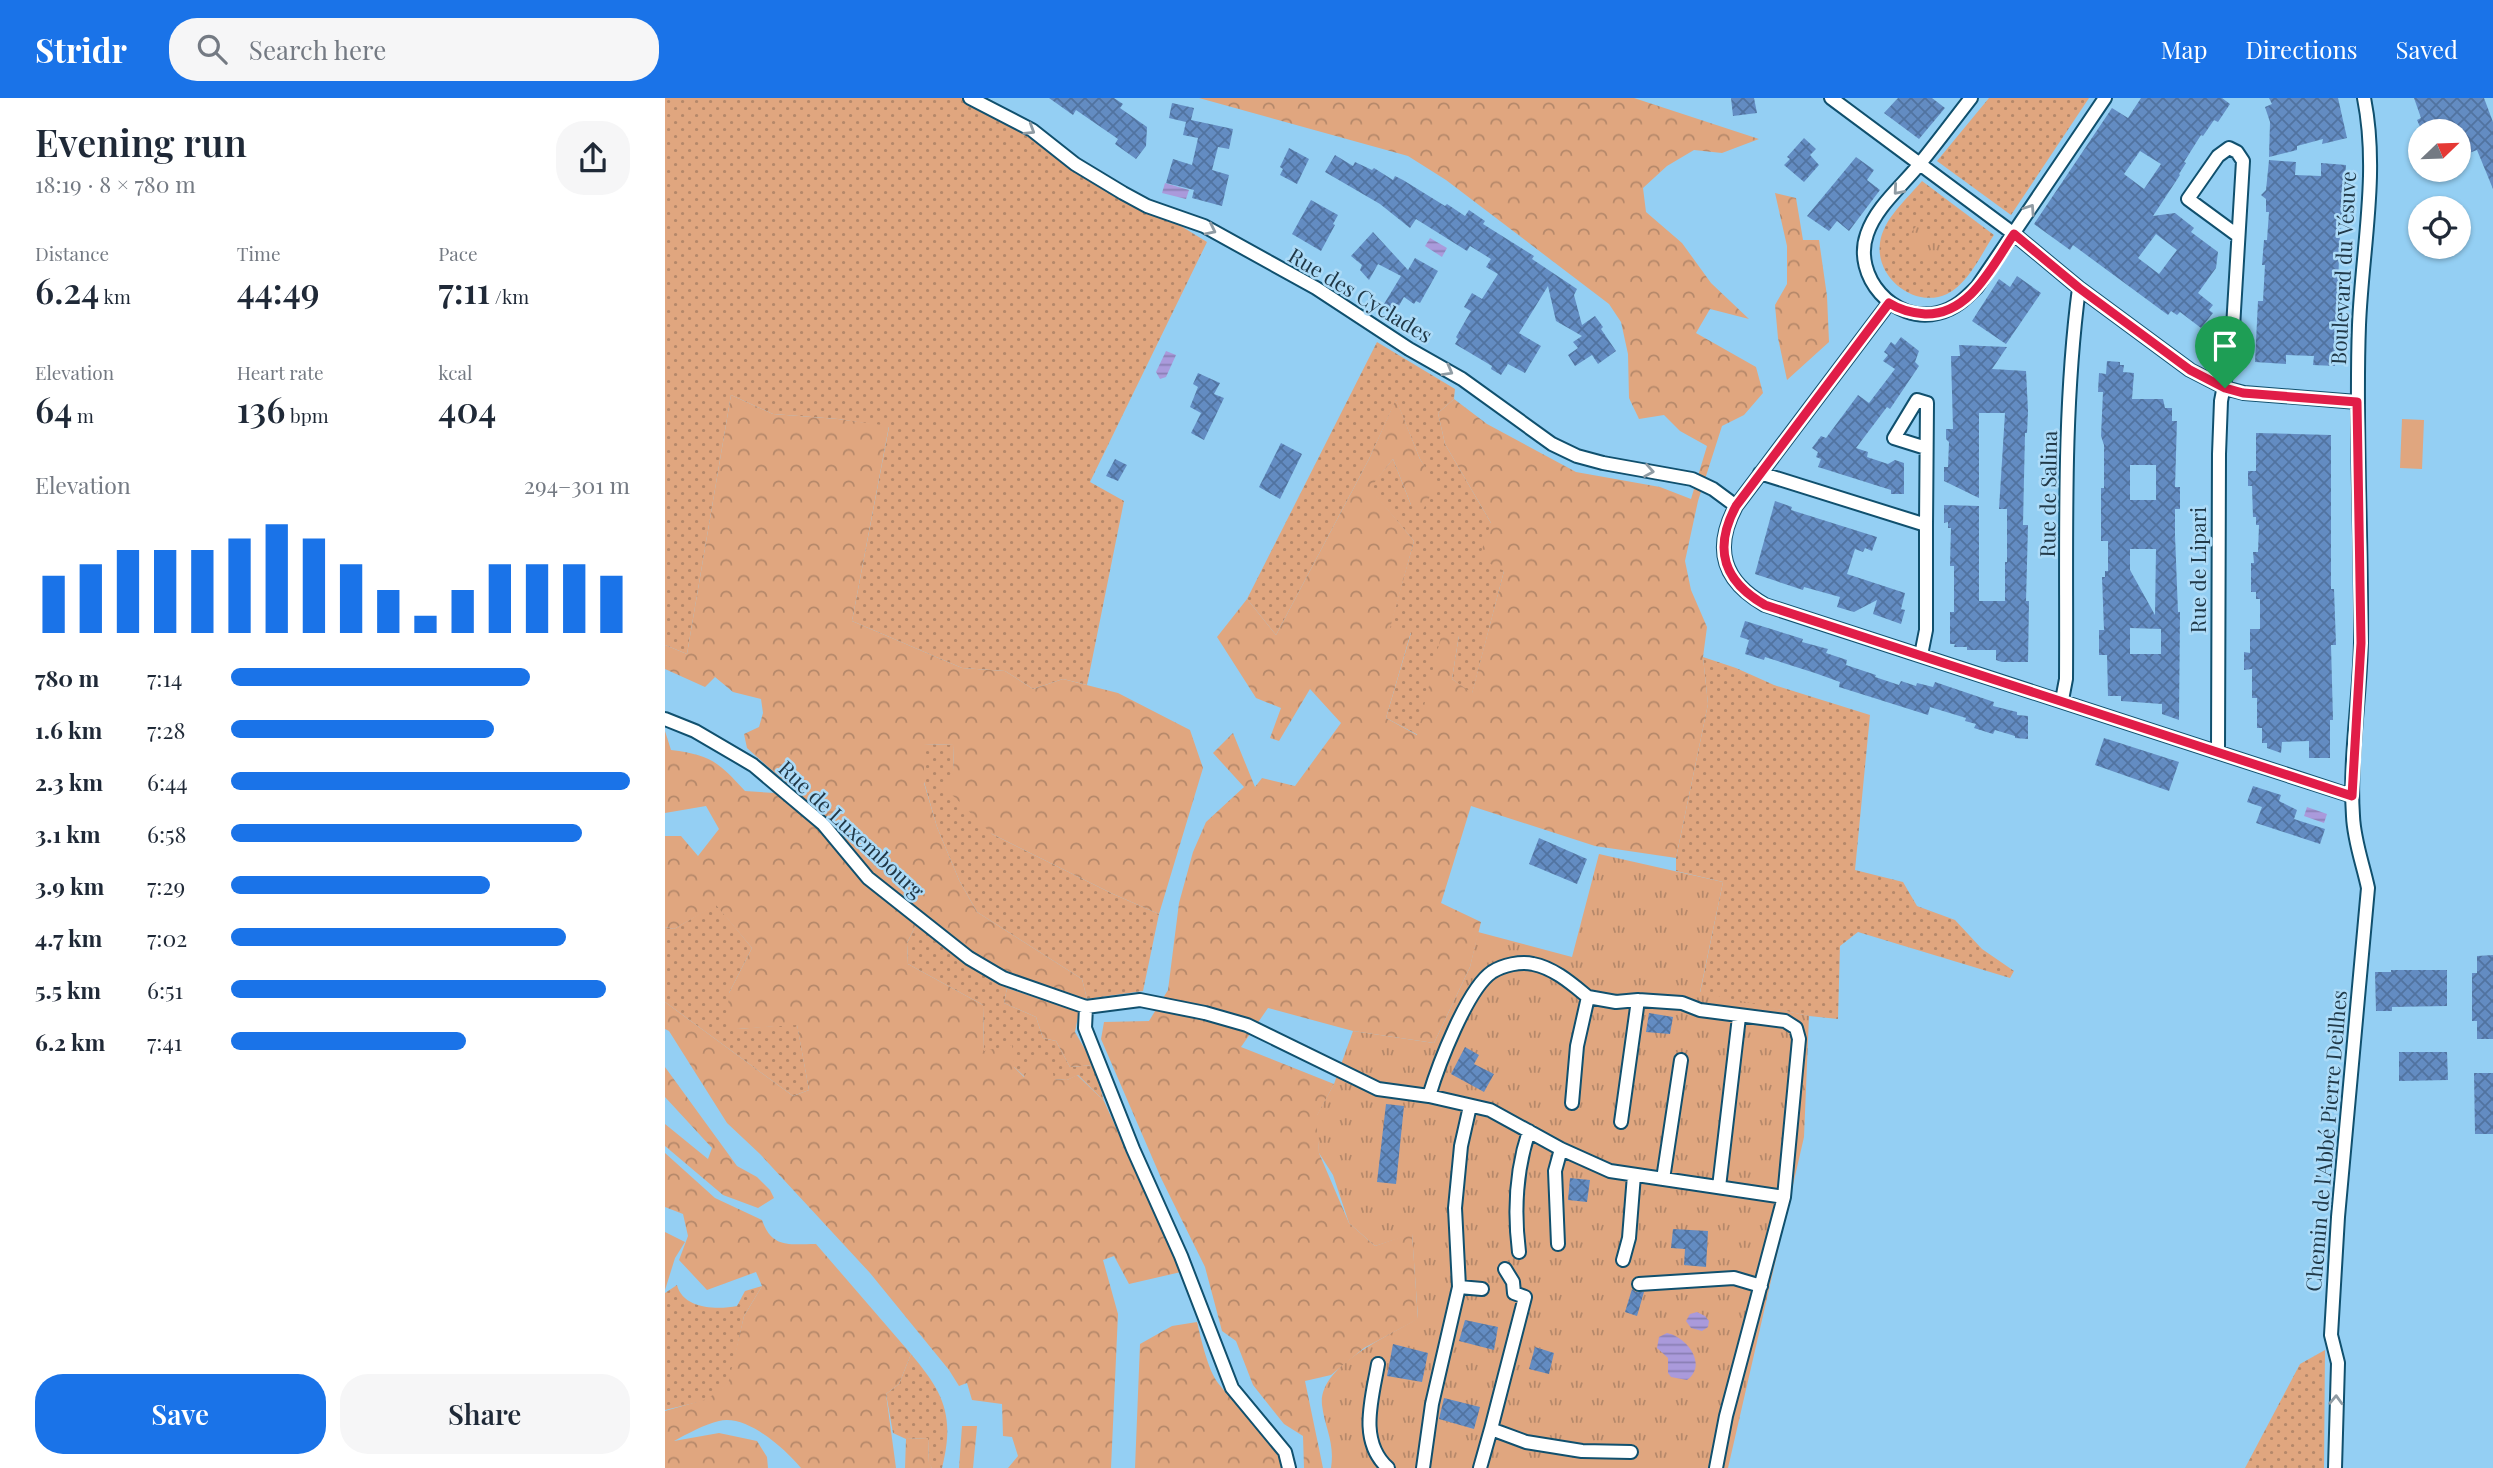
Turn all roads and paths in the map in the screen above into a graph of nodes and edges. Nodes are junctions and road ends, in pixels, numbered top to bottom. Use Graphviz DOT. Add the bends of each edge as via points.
graph roads {
  1 [pos="969,98"];
  2 [pos="1831,98"];
  3 [pos="1971,98"];
  4 [pos="2105,98"];
  5 [pos="2364,98"];
  6 [pos="1919,165"];
  7 [pos="2014,234"];
  8 [pos="2237,235"];
  9 [pos="2079,288"];
  10 [pos="1889,303"];
  11 [pos="2225,388"];
  12 [pos="2357,402"];
  13 [pos="1926,447"];
  14 [pos="1760,473"];
  15 [pos="1736,506"];
  16 [pos="1926,525"];
  17 [pos="1921,655"];
  18 [pos="2062,700"];
  19 [pos="665,719"];
  20 [pos="2218,752"];
  21 [pos="2352,796"];
  22 [pos="2353,818"];
  23 [pos="1588,997"];
  24 [pos="1638,1000"];
  25 [pos="1086,1007"];
  26 [pos="1739,1017"];
  27 [pos="1681,1060"];
  28 [pos="1429,1096"];
  29 [pos="1572,1103"];
  30 [pos="1471,1105"];
  31 [pos="1621,1122"];
  32 [pos="1529,1131"];
  33 [pos="1561,1149"];
  34 [pos="1634,1175"];
  35 [pos="1663,1179"];
  36 [pos="1719,1187"];
  37 [pos="1784,1197"];
  38 [pos="1559,1244"];
  39 [pos="1519,1252"];
  40 [pos="1623,1260"];
  41 [pos="1505,1269"];
  42 [pos="1639,1284"];
  43 [pos="1761,1286"];
  44 [pos="1459,1287"];
  45 [pos="1482,1289"];
  46 [pos="1378,1364"];
  47 [pos="1491,1429"];
  48 [pos="1631,1452"];
  49 [pos="1714,1465"];
  50 [pos="1289,1468"];
  51 [pos="1388,1468"];
  52 [pos="1423,1468"];
  53 [pos="1480,1468"];
  54 [pos="2335,1468"];
  1 -- 15 [label="street, Rue des Cyclades, one-way" via="1032,130 1123,193 1204,226 1316,288 1462,379 1552,444 1603,463 1692,479"];
  2 -- 6 [label="street"];
  3 -- 6 [label="street"];
  7 -- 4 [label="street, one-way"];
  5 -- 12 [label="street, Boulevard du Vésuve" via="2370,173"];
  6 -- 7 [label="street"];
  6 -- 10 [label="street, one-way" via="1878,213 1866,235 1864,260 1872,284"];
  7 -- 9 [label="street"];
  7 -- 10 [label="street" via="1960,305 1930,314 1912,313"];
  8 -- 8 [label="street, Rue de Lipari" via="2243,161 2229,148 2218,156 2188,199"];
  8 -- 11 [label="street, Rue de Lipari" via="2232,344"];
  9 -- 11 [label="street" via="2190,370"];
  9 -- 18 [label="street, Rue de Salina" via="2068,437 2066,679"];
  10 -- 14 [label="street"];
  11 -- 12 [label="street"];
  11 -- 20 [label="street, Rue de Lipari" via="2219,454"];
  12 -- 21 [label="street, Boulevard du Vésuve" via="2361,643"];
  13 -- 16 [label="street"];
  14 -- 15 [label="street"];
  14 -- 16 [label="street"];
  15 -- 17 [label="street" via="1724,533 1725,563 1747,595 1765,605"];
  16 -- 17 [label="street" via="1926,630"];
  17 -- 18 [label="street"];
  18 -- 20 [label="street"];
  19 -- 25 [label="street, Rue de Luxembourg" via="753,765 823,824 868,878 969,958 1003,978"];
  20 -- 21 [label="street"];
  21 -- 22 [label="street, Boulevard du Vésuve"];
  54 -- 22 [label="street, Chemin de l'Abbé Pierre Deilhes, one-way" via="2338,1363 2331,1335 2368,888"];
  23 -- 24 [label="street"];
  23 -- 28 [label="street" via="1557,973 1532,963 1490,973 1472,997 1444,1053"];
  23 -- 29 [label="street" via="1577,1046"];
  24 -- 26 [label="street" via="1682,1003"];
  24 -- 31 [label="street"];
  25 -- 28 [label="street, Rue de Luxembourg" via="1140,1000 1205,1013 1247,1025 1378,1089"];
  25 -- 50 [label="street" via="1085,1028 1232,1388 1285,1452"];
  26 -- 36 [label="street"];
  26 -- 37 [label="street" via="1785,1021 1796,1028 1799,1040"];
  27 -- 35 [label="street"];
  28 -- 30 [label="street, Rue de Luxembourg"];
  30 -- 32 [label="street, Rue de Luxembourg"];
  30 -- 44 [label="street" via="1461,1146 1455,1208"];
  32 -- 33 [label="street, Rue de Luxembourg"];
  32 -- 39 [label="street" via="1518,1184"];
  33 -- 34 [label="street, Rue de Luxembourg" via="1610,1171"];
  33 -- 38 [label="street" via="1555,1171"];
  34 -- 35 [label="street, Rue de Luxembourg"];
  34 -- 40 [label="street"];
  35 -- 36 [label="street, Rue de Luxembourg"];
  36 -- 37 [label="street, Rue de Luxembourg"];
  37 -- 43 [label="street"];
  41 -- 47 [label="street" via="1514,1293 1525,1297"];
  42 -- 43 [label="street" via="1734,1278"];
  43 -- 49 [label="street"];
  44 -- 45 [label="street"];
  44 -- 52 [label="street"];
  46 -- 51 [label="street" via="1370,1437 1378,1459"];
  47 -- 48 [label="street" via="1526,1442 1582,1451"];
  47 -- 53 [label="street"];
}
